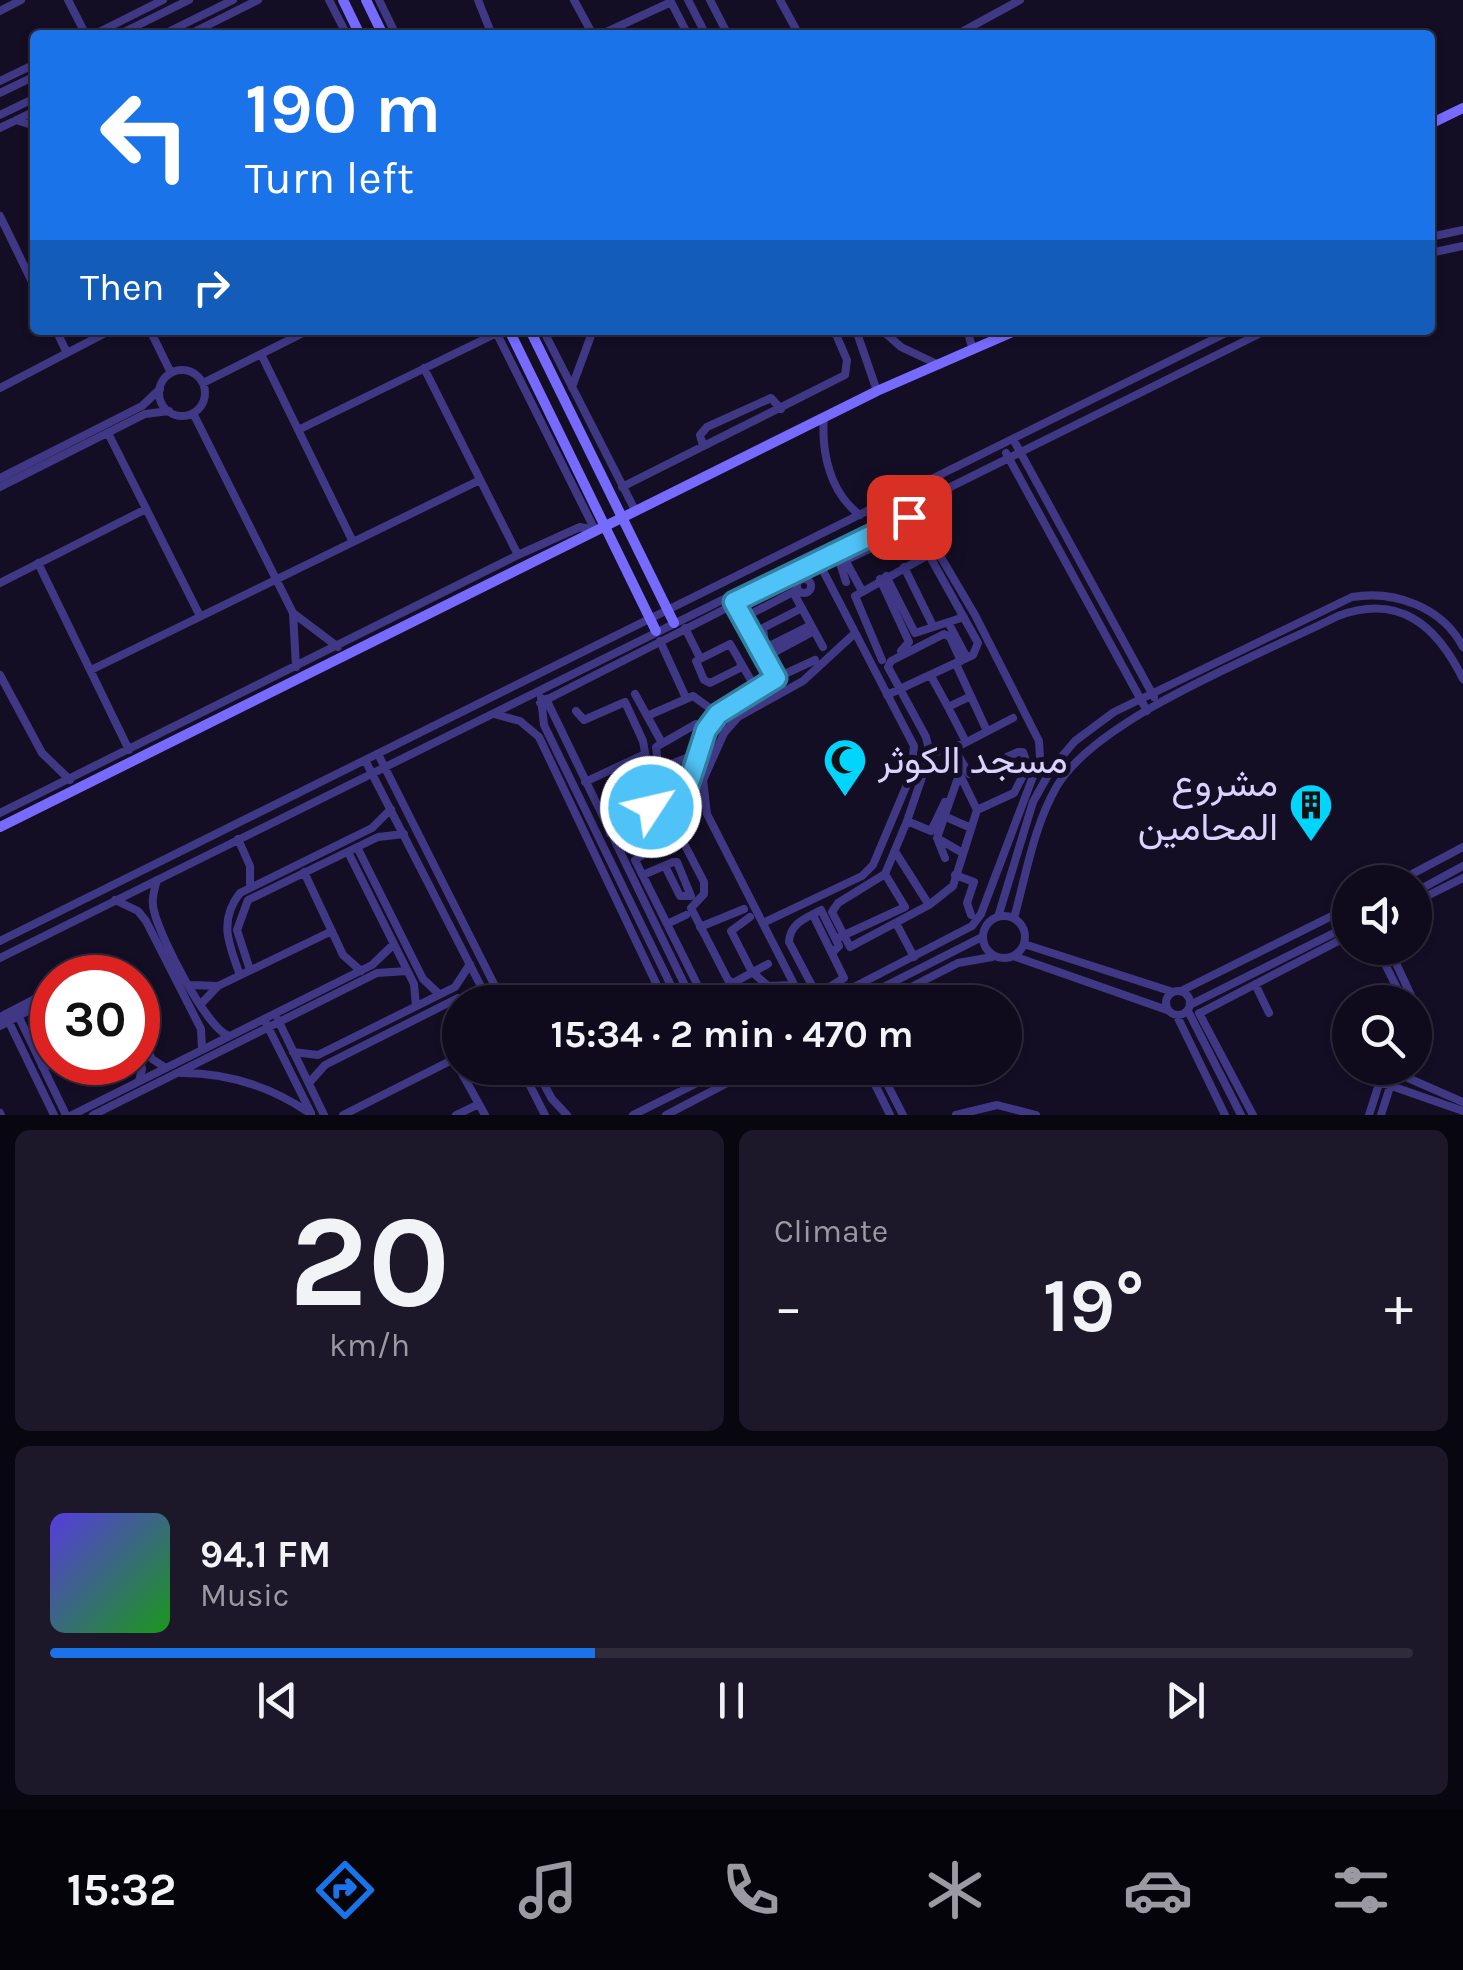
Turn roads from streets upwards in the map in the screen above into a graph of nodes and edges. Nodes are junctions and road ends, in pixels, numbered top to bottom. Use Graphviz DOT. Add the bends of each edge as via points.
graph roads {
  1 [pos="22,0"];
  2 [pos="68,0"];
  3 [pos="189,0"];
  4 [pos="232,0"];
  5 [pos="258,0"];
  6 [pos="329,0"];
  7 [pos="342,0"];
  8 [pos="366,0"];
  9 [pos="478,0"];
  10 [pos="574,0"];
  11 [pos="688,0"];
  12 [pos="710,0"];
  13 [pos="780,0"];
  14 [pos="1020,0"];
  15 [pos="157,1"];
  16 [pos="381,1"];
  17 [pos="670,1"];
  18 [pos="0,11"];
  19 [pos="87,30"];
  20 [pos="100,30"];
  21 [pos="128,30"];
  22 [pos="172,30"];
  23 [pos="198,30"];
  24 [pos="344,30"];
  25 [pos="357,30"];
  26 [pos="381,30"];
  27 [pos="394,30"];
  28 [pos="490,30"];
  29 [pos="593,30"];
  30 [pos="607,30"];
  31 [pos="685,30"];
  32 [pos="703,30"];
  33 [pos="725,30"];
  34 [pos="796,30"];
  35 [pos="965,30"];
  36 [pos="30,66"];
  37 [pos="30,78"];
  38 [pos="0,81"];
  39 [pos="0,93"];
  40 [pos="30,100"];
  41 [pos="1463,108"];
  42 [pos="30,113"];
  43 [pos="0,115"];
  44 [pos="16,120"];
  45 [pos="1435,122"];
  46 [pos="30,124"];
  47 [pos="0,128"];
  48 [pos="0,218"];
  49 [pos="1463,230"];
  50 [pos="1435,235"];
  51 [pos="1463,246"];
  52 [pos="1435,252"];
  53 [pos="30,278"];
  54 [pos="58,335"];
  55 [pos="101,335"];
  56 [pos="152,335"];
  57 [pos="299,335"];
  58 [pos="492,335"];
  59 [pos="502,335"];
  60 [pos="532,335"];
  61 [pos="546,335"];
  62 [pos="590,335"];
  63 [pos="836,335"];
  64 [pos="858,335"];
  65 [pos="887,335"];
  66 [pos="968,335"];
  67 [pos="1006,335"];
  68 [pos="1222,335"];
  69 [pos="1257,335"];
  70 [pos="972,350"];
  71 [pos="67,353"];
  72 [pos="261,354"];
  73 [pos="939,364"];
  74 [pos="424,368"];
  75 [pos="171,373"];
  76 [pos="203,383"];
  77 [pos="572,387"];
  78 [pos="0,388"];
  79 [pos="160,389"];
  80 [pos="878,391"];
  81 [pos="781,409"];
  82 [pos="169,411"];
  83 [pos="193,414"];
  84 [pos="824,417"];
  85 [pos="298,430"];
  86 [pos="108,433"];
  87 [pos="1013,439"];
  88 [pos="1002,445"];
  89 [pos="704,446"];
  90 [pos="1020,452"];
  91 [pos="1009,458"];
  92 [pos="0,478"];
  93 [pos="480,480"];
  94 [pos="0,487"];
  95 [pos="622,487"];
  96 [pos="144,510"];
  97 [pos="635,510"];
  98 [pos="860,515"];
  99 [pos="622,517"];
  100 [pos="599,528"];
  101 [pos="352,542"];
  102 [pos="518,555"];
  103 [pos="927,556"];
  104 [pos="845,560"];
  105 [pos="818,561"];
  106 [pos="38,563"];
  107 [pos="904,567"];
  108 [pos="883,578"];
  109 [pos="276,580"];
  110 [pos="846,582"];
  111 [pos="0,583"];
  112 [pos="861,589"];
  113 [pos="920,599"];
  114 [pos="734,602"];
  115 [pos="902,607"];
  116 [pos="802,608"];
  117 [pos="667,610"];
  118 [pos="292,613"];
  119 [pos="200,616"];
  120 [pos="964,617"];
  121 [pos="744,618"];
  122 [pos="650,619"];
  123 [pos="949,624"];
  124 [pos="680,626"];
  125 [pos="933,626"];
  126 [pos="813,628"];
  127 [pos="854,634"];
  128 [pos="658,636"];
  129 [pos="338,646"];
  130 [pos="824,647"];
  131 [pos="1463,647"];
  132 [pos="700,658"];
  133 [pos="815,660"];
  134 [pos="882,660"];
  135 [pos="962,661"];
  136 [pos="741,663"];
  137 [pos="870,666"];
  138 [pos="296,667"];
  139 [pos="91,670"];
  140 [pos="0,675"];
  141 [pos="929,676"];
  142 [pos="776,678"];
  143 [pos="1463,679"];
  144 [pos="543,688"];
  145 [pos="900,689"];
  146 [pos="756,690"];
  147 [pos="635,694"];
  148 [pos="1152,694"];
  149 [pos="887,695"];
  150 [pos="970,697"];
  151 [pos="686,698"];
  152 [pos="1140,699"];
  153 [pos="543,701"];
  154 [pos="704,706"];
  155 [pos="1158,706"];
  156 [pos="576,711"];
  157 [pos="1147,711"];
  158 [pos="490,714"];
  159 [pos="718,714"];
  160 [pos="646,716"];
  161 [pos="1013,718"];
  162 [pos="696,724"];
  163 [pos="706,730"];
  164 [pos="987,731"];
  165 [pos="544,735"];
  166 [pos="662,743"];
  167 [pos="958,746"];
  168 [pos="129,750"];
  169 [pos="378,754"];
  170 [pos="645,754"];
  171 [pos="697,754"];
  172 [pos="930,754"];
  173 [pos="365,760"];
  174 [pos="621,765"];
  175 [pos="384,767"];
  176 [pos="670,768"];
  177 [pos="660,771"];
  178 [pos="960,772"];
  179 [pos="372,773"];
  180 [pos="70,780"];
  181 [pos="585,782"];
  182 [pos="626,786"];
  183 [pos="677,791"];
  184 [pos="945,802"];
  185 [pos="663,803"];
  186 [pos="390,809"];
  187 [pos="978,810"];
  188 [pos="0,813"];
  189 [pos="944,816"];
  190 [pos="907,821"];
  191 [pos="642,823"];
  192 [pos="0,827"];
  193 [pos="970,828"];
  194 [pos="404,834"];
  195 [pos="610,834"];
  196 [pos="936,838"];
  197 [pos="238,839"];
  198 [pos="654,848"];
  199 [pos="1463,848"];
  200 [pos="352,849"];
  201 [pos="961,852"];
  202 [pos="896,853"];
  203 [pos="945,858"];
  204 [pos="1430,865"];
  205 [pos="250,866"];
  206 [pos="665,866"];
  207 [pos="1463,866"];
  208 [pos="304,872"];
  209 [pos="885,874"];
  210 [pos="643,875"];
  211 [pos="956,875"];
  212 [pos="270,876"];
  213 [pos="1463,878"];
  214 [pos="158,879"];
  215 [pos="1432,883"];
  216 [pos="250,886"];
  217 [pos="953,886"];
  218 [pos="917,887"];
  219 [pos="971,893"];
  220 [pos="1432,894"];
  221 [pos="116,900"];
  222 [pos="929,905"];
  223 [pos="905,908"];
  224 [pos="686,914"];
  225 [pos="813,914"];
  226 [pos="976,914"];
  227 [pos="1332,916"];
  228 [pos="998,917"];
  229 [pos="1014,918"];
  230 [pos="1324,920"];
  231 [pos="762,923"];
  232 [pos="896,923"];
  233 [pos="667,924"];
  234 [pos="700,926"];
  235 [pos="332,931"];
  236 [pos="1332,934"];
  237 [pos="839,937"];
  238 [pos="982,937"];
  239 [pos="1332,939"];
  240 [pos="1332,939"];
  241 [pos="0,941"];
  242 [pos="394,944"];
  243 [pos="1024,944"];
  244 [pos="832,953"];
  245 [pos="343,955"];
  246 [pos="1013,956"];
  247 [pos="914,957"];
  248 [pos="995,957"];
  249 [pos="0,958"];
  250 [pos="470,964"];
  251 [pos="768,964"];
  252 [pos="250,970"];
  253 [pos="407,970"];
  254 [pos="360,971"];
  255 [pos="752,972"];
  256 [pos="240,975"];
  257 [pos="423,979"];
  258 [pos="341,980"];
  259 [pos="730,982"];
  260 [pos="190,984"];
  261 [pos="414,984"];
  262 [pos="1254,984"];
  263 [pos="480,985"];
  264 [pos="494,985"];
  265 [pos="657,985"];
  266 [pos="670,985"];
  267 [pos="684,985"];
  268 [pos="698,985"];
  269 [pos="730,985"];
  270 [pos="767,985"];
  271 [pos="794,985"];
  272 [pos="859,985"];
  273 [pos="887,985"];
  274 [pos="915,985"];
  275 [pos="218,986"];
  276 [pos="1177,991"];
  277 [pos="439,994"];
  278 [pos="30,1004"];
  279 [pos="200,1005"];
  280 [pos="416,1006"];
  281 [pos="442,1006"];
  282 [pos="1189,1007"];
  283 [pos="1167,1010"];
  284 [pos="1200,1013"];
  285 [pos="1269,1013"];
  286 [pos="1177,1016"];
  287 [pos="8,1017"];
  288 [pos="207,1018"];
  289 [pos="277,1018"];
  290 [pos="198,1023"];
  291 [pos="266,1023"];
  292 [pos="372,1028"];
  293 [pos="229,1036"];
  294 [pos="378,1038"];
  295 [pos="30,1049"];
  296 [pos="202,1049"];
  297 [pos="293,1052"];
  298 [pos="160,1065"];
  299 [pos="442,1065"];
  300 [pos="166,1068"];
  301 [pos="160,1071"];
  302 [pos="177,1073"];
  303 [pos="309,1084"];
  304 [pos="131,1085"];
  305 [pos="471,1085"];
  306 [pos="530,1085"];
  307 [pos="545,1085"];
  308 [pos="684,1085"];
  309 [pos="692,1085"];
  310 [pos="723,1085"];
  311 [pos="875,1085"];
  312 [pos="888,1085"];
  313 [pos="1384,1085"];
  314 [pos="1385,1085"];
  315 [pos="1388,1085"];
  316 [pos="1425,1085"];
  317 [pos="52,1086"];
  318 [pos="684,1089"];
  319 [pos="1463,1102"];
  320 [pos="480,1104"];
  321 [pos="1463,1111"];
  322 [pos="311,1114"];
  323 [pos="54,1115"];
  324 [pos="69,1115"];
  325 [pos="94,1115"];
  326 [pos="324,1115"];
  327 [pos="343,1115"];
  328 [pos="456,1115"];
  329 [pos="486,1115"];
  330 [pos="545,1115"];
  331 [pos="567,1115"];
  332 [pos="633,1115"];
  333 [pos="666,1115"];
  334 [pos="890,1115"];
  335 [pos="903,1115"];
  336 [pos="956,1115"];
  337 [pos="1036,1115"];
  338 [pos="1225,1115"];
  339 [pos="1240,1115"];
  340 [pos="1253,1115"];
  341 [pos="1369,1115"];
  342 [pos="1380,1115"];
  1 -- 18 [label="street"];
  2 -- 19 [label="street"];
  3 -- 21 [label="street"];
  4 -- 22 [label="street"];
  5 -- 23 [label="street"];
  6 -- 24 [label="street"];
  7 -- 25 [label="street"];
  8 -- 26 [label="street"];
  9 -- 28 [label="street"];
  10 -- 29 [label="street"];
  11 -- 32 [label="street"];
  12 -- 33 [label="street"];
  13 -- 34 [label="street"];
  14 -- 35 [label="street"];
  15 -- 20 [label="street"];
  16 -- 27 [label="street"];
  17 -- 30 [label="street"];
  17 -- 31 [label="street"];
  36 -- 38 [label="street"];
  37 -- 39 [label="street"];
  40 -- 43 [label="street"];
  41 -- 45 [label="street"];
  42 -- 44 [label="street"];
  44 -- 46 [label="street"];
  44 -- 47 [label="street"];
  48 -- 53 [label="street"];
  49 -- 50 [label="street"];
  51 -- 52 [label="street"];
  54 -- 71 [label="street"];
  55 -- 71 [label="street"];
  56 -- 75 [label="street"];
  57 -- 72 [label="street"];
  58 -- 74 [label="street"];
  59 -- 100 [label="street"];
  60 -- 99 [label="street"];
  61 -- 77 [label="street"];
  62 -- 77 [label="street"];
  63 -- 81 [label="street" via="848,360 844,375"];
  64 -- 80 [label="street"];
  65 -- 73 [label="street"];
  66 -- 70 [label="street"];
  67 -- 70 [label="street"];
  68 -- 87 [label="street"];
  69 -- 90 [label="street"];
  70 -- 73 [label="street"];
  71 -- 78 [label="street"];
  72 -- 76 [label="street"];
  72 -- 85 [label="street"];
  73 -- 80 [label="street"];
  74 -- 85 [label="street"];
  74 -- 93 [label="street"];
  75 -- 76 [label="street" via="189,371"];
  75 -- 79 [label="street"];
  76 -- 83 [label="street" via="203,403"];
  77 -- 95 [label="street"];
  79 -- 82 [label="street"];
  79 -- 92 [label="street" via="142,406"];
  80 -- 84 [label="street"];
  81 -- 89 [label="street"];
  81 -- 89 [label="street" via="771,398 722,420 702,430"];
  82 -- 83 [label="street"];
  82 -- 86 [label="street" via="151,412"];
  83 -- 109 [label="street"];
  84 -- 97 [label="street"];
  84 -- 98 [label="street" via="824,452 838,490"];
  85 -- 101 [label="street"];
  86 -- 94 [label="street"];
  86 -- 96 [label="street"];
  87 -- 88 [label="street"];
  87 -- 90 [label="street"];
  88 -- 91 [label="street"];
  88 -- 98 [label="street"];
  89 -- 95 [label="street"];
  90 -- 91 [label="street"];
  90 -- 148 [label="street"];
  91 -- 124 [label="street"];
  91 -- 152 [label="street"];
  93 -- 101 [label="street"];
  93 -- 102 [label="street"];
  95 -- 97 [label="street"];
  96 -- 106 [label="street"];
  96 -- 119 [label="street"];
  97 -- 99 [label="street"];
  98 -- 117 [label="street"];
  99 -- 100 [label="street"];
  99 -- 117 [label="street"];
  100 -- 102 [label="street" via="580,527"];
  100 -- 122 [label="street"];
  100 -- 192 [label="street"];
  101 -- 109 [label="street"];
  102 -- 129 [label="street"];
  103 -- 104 [label="street" via="909,530"];
  103 -- 107 [label="street"];
  103 -- 120 [label="street"];
  104 -- 110 [label="street" via="839,568"];
  104 -- 112 [label="street"];
  105 -- 114 [label="street"];
  105 -- 127 [label="street"];
  105 -- 226 [label="street" via="900,520 919,520 1038,741 1038,765"];
  106 -- 111 [label="street"];
  106 -- 139 [label="street"];
  107 -- 108 [label="street"];
  107 -- 113 [label="street"];
  108 -- 112 [label="street"];
  108 -- 115 [label="street"];
  108 -- 134 [label="street" via="909,642"];
  109 -- 118 [label="street"];
  109 -- 119 [label="street"];
  112 -- 134 [label="street" via="855,600"];
  113 -- 115 [label="street"];
  113 -- 125 [label="street"];
  114 -- 121 [label="street"];
  114 -- 124 [label="street"];
  115 -- 125 [label="street" via="914,633"];
  116 -- 121 [label="street" via="794,592"];
  116 -- 126 [label="street"];
  116 -- 126 [label="street" via="760,630 766,643 775,652"];
  117 -- 122 [label="street"];
  117 -- 124 [label="street"];
  118 -- 129 [label="street"];
  118 -- 138 [label="street"];
  119 -- 139 [label="street"];
  120 -- 123 [label="street"];
  120 -- 135 [label="street" via="978,648"];
  121 -- 142 [label="street"];
  122 -- 128 [label="street"];
  122 -- 169 [label="street"];
  123 -- 125 [label="street"];
  123 -- 135 [label="street"];
  124 -- 128 [label="street"];
  124 -- 132 [label="street"];
  126 -- 130 [label="street"];
  127 -- 137 [label="street"];
  127 -- 231 [label="street" via="803,681 738,716 703,780 707,814"];
  128 -- 144 [label="street"];
  128 -- 151 [label="street"];
  128 -- 153 [label="street"];
  129 -- 138 [label="street"];
  131 -- 148 [label="street" via="1422,607 1362,596 1332,603"];
  132 -- 136 [label="street" via="730,644"];
  132 -- 136 [label="street" via="696,664 710,682"];
  133 -- 142 [label="street"];
  134 -- 137 [label="street"];
  135 -- 141 [label="street"];
  135 -- 145 [label="street" via="944,634 891,661"];
  135 -- 150 [label="street"];
  136 -- 146 [label="street"];
  137 -- 149 [label="street"];
  138 -- 168 [label="street"];
  139 -- 168 [label="street"];
  140 -- 180 [label="street" via="42,753"];
  141 -- 145 [label="street"];
  141 -- 150 [label="street" via="948,707"];
  141 -- 167 [label="street"];
  142 -- 146 [label="street"];
  143 -- 155 [label="street" via="1448,648 1423,624 1390,610 1364,610 1338,616"];
  144 -- 153 [label="street"];
  144 -- 158 [label="street"];
  145 -- 149 [label="street"];
  145 -- 172 [label="street"];
  146 -- 159 [label="street"];
  147 -- 160 [label="street"];
  148 -- 152 [label="street"];
  148 -- 155 [label="street"];
  149 -- 231 [label="street" via="909,732 914,761 882,852 862,876"];
  150 -- 164 [label="street"];
  151 -- 154 [label="street" via="696,696"];
  151 -- 160 [label="street"];
  152 -- 157 [label="street"];
  152 -- 228 [label="street" via="1084,733 1044,780"];
  153 -- 165 [label="street"];
  153 -- 181 [label="street"];
  154 -- 159 [label="street"];
  154 -- 162 [label="street"];
  155 -- 157 [label="street"];
  156 -- 170 [label="street" via="584,720 624,701"];
  157 -- 229 [label="street" via="1093,744 1062,777 1042,818"];
  158 -- 165 [label="street"];
  158 -- 175 [label="street"];
  159 -- 163 [label="street"];
  160 -- 166 [label="street"];
  161 -- 164 [label="street"];
  162 -- 163 [label="street"];
  162 -- 166 [label="street"];
  163 -- 171 [label="street"];
  164 -- 167 [label="street"];
  165 -- 265 [label="street"];
  165 -- 266 [label="street"];
  166 -- 177 [label="street" via="654,752"];
  167 -- 172 [label="street"];
  167 -- 178 [label="street"];
  167 -- 187 [label="street" via="974,775 1018,752 1026,757 1014,794"];
  168 -- 180 [label="street"];
  169 -- 173 [label="street"];
  169 -- 175 [label="street"];
  170 -- 174 [label="street"];
  170 -- 182 [label="street" via="646,767"];
  171 -- 176 [label="street"];
  171 -- 183 [label="street" via="690,784"];
  172 -- 190 [label="street"];
  173 -- 179 [label="street"];
  173 -- 241 [label="street"];
  174 -- 181 [label="street"];
  174 -- 182 [label="street"];
  175 -- 179 [label="street"];
  175 -- 264 [label="street"];
  176 -- 177 [label="street"];
  176 -- 183 [label="street"];
  177 -- 185 [label="street" via="643,791 651,807"];
  178 -- 187 [label="street"];
  178 -- 189 [label="street"];
  179 -- 186 [label="street"];
  179 -- 197 [label="street"];
  180 -- 188 [label="street"];
  181 -- 195 [label="street"];
  182 -- 191 [label="street"];
  182 -- 195 [label="street" via="606,798 618,826"];
  183 -- 185 [label="street"];
  184 -- 190 [label="street" via="931,831"];
  185 -- 234 [label="street" via="706,888 691,908"];
  186 -- 194 [label="street"];
  186 -- 212 [label="street" via="372,828"];
  187 -- 193 [label="street"];
  189 -- 193 [label="street"];
  189 -- 196 [label="street"];
  190 -- 202 [label="street"];
  191 -- 198 [label="street"];
  191 -- 198 [label="street" via="659,820 666,840"];
  193 -- 201 [label="street"];
  194 -- 200 [label="street"];
  194 -- 250 [label="street"];
  195 -- 267 [label="street"];
  196 -- 201 [label="street"];
  196 -- 203 [label="street"];
  197 -- 205 [label="street"];
  197 -- 214 [label="street"];
  198 -- 210 [label="street" via="634,858"];
  199 -- 204 [label="street"];
  200 -- 208 [label="street"];
  200 -- 242 [label="street"];
  200 -- 257 [label="street"];
  201 -- 211 [label="street"];
  202 -- 209 [label="street"];
  202 -- 218 [label="street"];
  205 -- 212 [label="street"];
  205 -- 216 [label="street"];
  206 -- 206 [label="street" via="680,864 691,896 680,896"];
  206 -- 210 [label="street"];
  207 -- 215 [label="street"];
  208 -- 235 [label="street"];
  208 -- 252 [label="street" via="241,909 237,930"];
  209 -- 223 [label="street"];
  209 -- 237 [label="street" via="834,907"];
  210 -- 233 [label="street"];
  211 -- 217 [label="street"];
  211 -- 219 [label="street" via="974,882"];
  212 -- 216 [label="street"];
  213 -- 220 [label="street"];
  214 -- 221 [label="street"];
  214 -- 260 [label="street" via="155,915"];
  216 -- 256 [label="street" via="226,916"];
  217 -- 219 [label="street"];
  217 -- 222 [label="street"];
  218 -- 222 [label="street"];
  218 -- 223 [label="street"];
  219 -- 226 [label="street"];
  221 -- 249 [label="street"];
  221 -- 290 [label="street" via="142,915"];
  222 -- 223 [label="street"];
  223 -- 232 [label="street"];
  223 -- 237 [label="street"];
  224 -- 233 [label="street"];
  225 -- 237 [label="street" via="821,910"];
  225 -- 244 [label="street"];
  225 -- 244 [label="street" via="792,929 789,942 817,995 843,981"];
  226 -- 247 [label="street" via="959,934"];
  227 -- 230 [label="street"];
  228 -- 229 [label="street"];
  228 -- 238 [label="street"];
  229 -- 243 [label="street" via="1025,932"];
  230 -- 236 [label="street"];
  230 -- 276 [label="street"];
  231 -- 271 [label="street"];
  232 -- 237 [label="street" via="855,946"];
  232 -- 247 [label="street"];
  233 -- 268 [label="street"];
  234 -- 255 [label="street" via="747,913 731,931"];
  234 -- 259 [label="street"];
  235 -- 245 [label="street"];
  235 -- 252 [label="street"];
  237 -- 244 [label="street"];
  238 -- 248 [label="street"];
  238 -- 273 [label="street"];
  239 -- 262 [label="street"];
  240 -- 282 [label="street"];
  242 -- 253 [label="street"];
  242 -- 254 [label="street"];
  243 -- 246 [label="street"];
  243 -- 276 [label="street"];
  245 -- 254 [label="street"];
  245 -- 258 [label="street"];
  246 -- 248 [label="street"];
  246 -- 283 [label="street"];
  247 -- 272 [label="street"];
  248 -- 274 [label="street" via="958,963"];
  250 -- 263 [label="street"];
  250 -- 277 [label="street" via="462,981"];
  251 -- 255 [label="street"];
  252 -- 256 [label="street"];
  253 -- 261 [label="street"];
  253 -- 289 [label="street" via="386,969"];
  254 -- 258 [label="street"];
  255 -- 259 [label="street"];
  255 -- 270 [label="street"];
  256 -- 275 [label="street"];
  257 -- 261 [label="street"];
  257 -- 277 [label="street"];
  258 -- 289 [label="street"];
  259 -- 269 [label="street"];
  260 -- 275 [label="street"];
  260 -- 279 [label="street"];
  261 -- 280 [label="street"];
  262 -- 284 [label="street"];
  262 -- 285 [label="street"];
  275 -- 279 [label="street"];
  276 -- 282 [label="street"];
  276 -- 283 [label="street" via="1165,1002"];
  277 -- 280 [label="street"];
  278 -- 287 [label="street"];
  279 -- 288 [label="street"];
  280 -- 292 [label="street"];
  281 -- 294 [label="street"];
  282 -- 284 [label="street"];
  282 -- 286 [label="street"];
  282 -- 339 [label="street"];
  283 -- 286 [label="street"];
  284 -- 340 [label="street"];
  286 -- 338 [label="street"];
  287 -- 295 [label="street"];
  287 -- 323 [label="street"];
  288 -- 290 [label="street"];
  288 -- 293 [label="street"];
  289 -- 291 [label="street"];
  289 -- 297 [label="street"];
  290 -- 296 [label="street"];
  291 -- 293 [label="street"];
  291 -- 302 [label="street"];
  291 -- 322 [label="street"];
  292 -- 294 [label="street"];
  292 -- 297 [label="street" via="318,1055"];
  293 -- 296 [label="street"];
  294 -- 303 [label="street" via="325,1065"];
  296 -- 300 [label="street"];
  297 -- 303 [label="street"];
  298 -- 300 [label="street"];
  299 -- 327 [label="street"];
  300 -- 301 [label="street"];
  302 -- 322 [label="street" via="241,1080"];
  302 -- 325 [label="street"];
  303 -- 326 [label="street"];
  304 -- 324 [label="street"];
  305 -- 320 [label="street"];
  306 -- 330 [label="street"];
  307 -- 331 [label="street"];
  308 -- 318 [label="street"];
  309 -- 318 [label="street"];
  310 -- 333 [label="street"];
  311 -- 334 [label="street"];
  312 -- 335 [label="street"];
  313 -- 341 [label="street"];
  314 -- 342 [label="street"];
  315 -- 321 [label="street"];
  316 -- 319 [label="street"];
  317 -- 324 [label="street"];
  318 -- 332 [label="street"];
  320 -- 328 [label="street"];
  320 -- 329 [label="street"];
  336 -- 337 [label="street" via="997,1105"];
}
